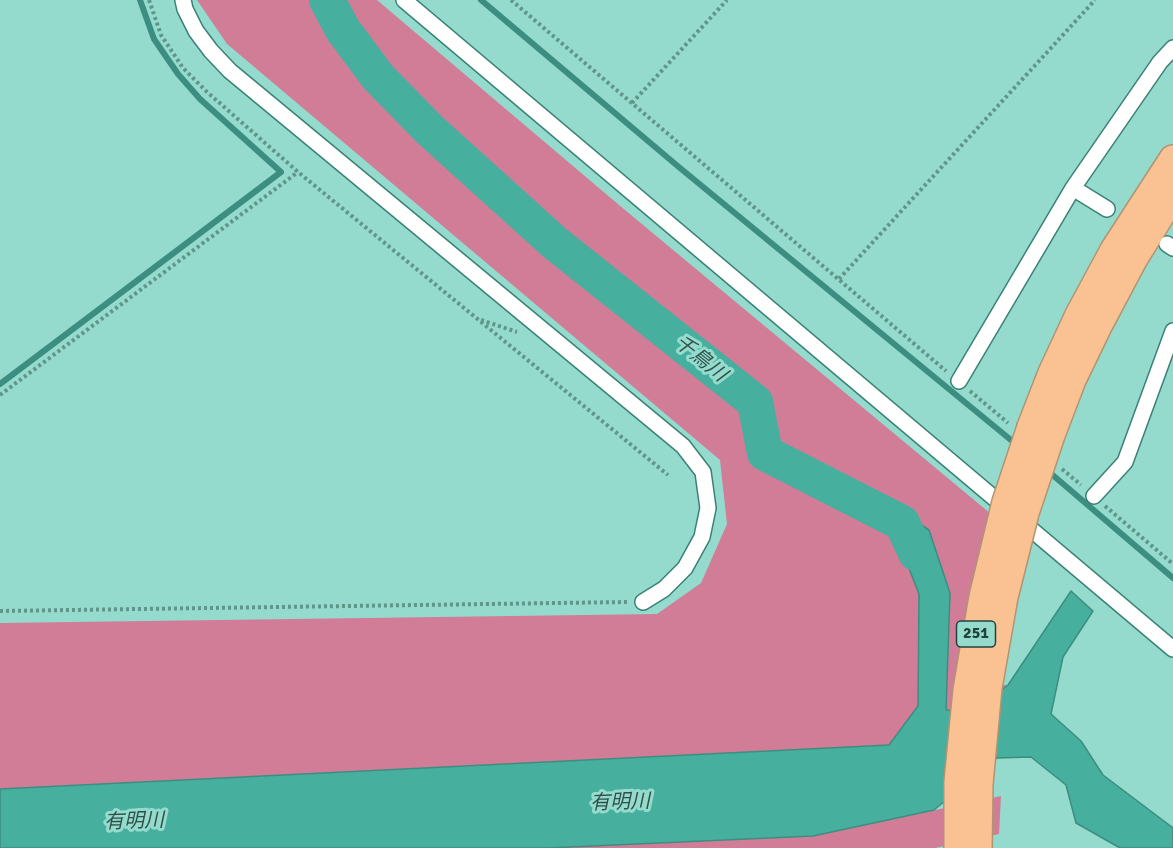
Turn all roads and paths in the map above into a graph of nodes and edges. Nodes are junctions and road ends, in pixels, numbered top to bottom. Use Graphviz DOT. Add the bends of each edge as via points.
graph roads {
  1 [pos="149,0"];
  2 [pos="183,0"];
  3 [pos="404,0"];
  4 [pos="511,0"];
  5 [pos="727,0"];
  6 [pos="1095,0"];
  7 [pos="1173,48"];
  8 [pos="632,103"];
  9 [pos="1173,159"];
  10 [pos="298,171"];
  11 [pos="1073,188"];
  12 [pos="1173,195"];
  13 [pos="1107,208"];
  14 [pos="839,279"];
  15 [pos="1173,331"];
  16 [pos="959,381"];
  17 [pos="0,395"];
  18 [pos="1032,430"];
  19 [pos="1058,465"];
  20 [pos="668,475"];
  21 [pos="1094,496"];
  22 [pos="1173,564"];
  23 [pos="643,602"];
  24 [pos="0,611"];
  25 [pos="1173,650"];
  26 [pos="958,848"];
  27 [pos="978,848"];
  1 -- 10 [label="path" via="161,35 183,68"];
  2 -- 23 [label="street" via="196,30 231,70 682,446 703,472 708,508 702,537 685,568 664,589"];
  3 -- 25 [label="street"];
  4 -- 8 [label="path"];
  5 -- 8 [label="path"];
  6 -- 14 [label="path"];
  7 -- 11 [label="street"];
  8 -- 14 [label="path"];
  9 -- 18 [label="highway, 251" via="1114,250 1079,315 1052,373"];
  10 -- 17 [label="path"];
  10 -- 20 [label="path"];
  11 -- 13 [label="street"];
  11 -- 16 [label="street"];
  12 -- 18 [label="highway, 251" via="1133,260 1072,380"];
  14 -- 16 [label="path"];
  15 -- 21 [label="street" via="1125,462"];
  16 -- 18 [label="path"];
  18 -- 26 [label="highway, 251, bridge" via="1006,502 983,597 967,690 958,782"];
  18 -- 27 [label="highway, 251, bridge" via="1025,513 1004,597 988,688"];
  19 -- 21 [label="path"];
  21 -- 22 [label="path"];
  23 -- 24 [label="path"];
}
